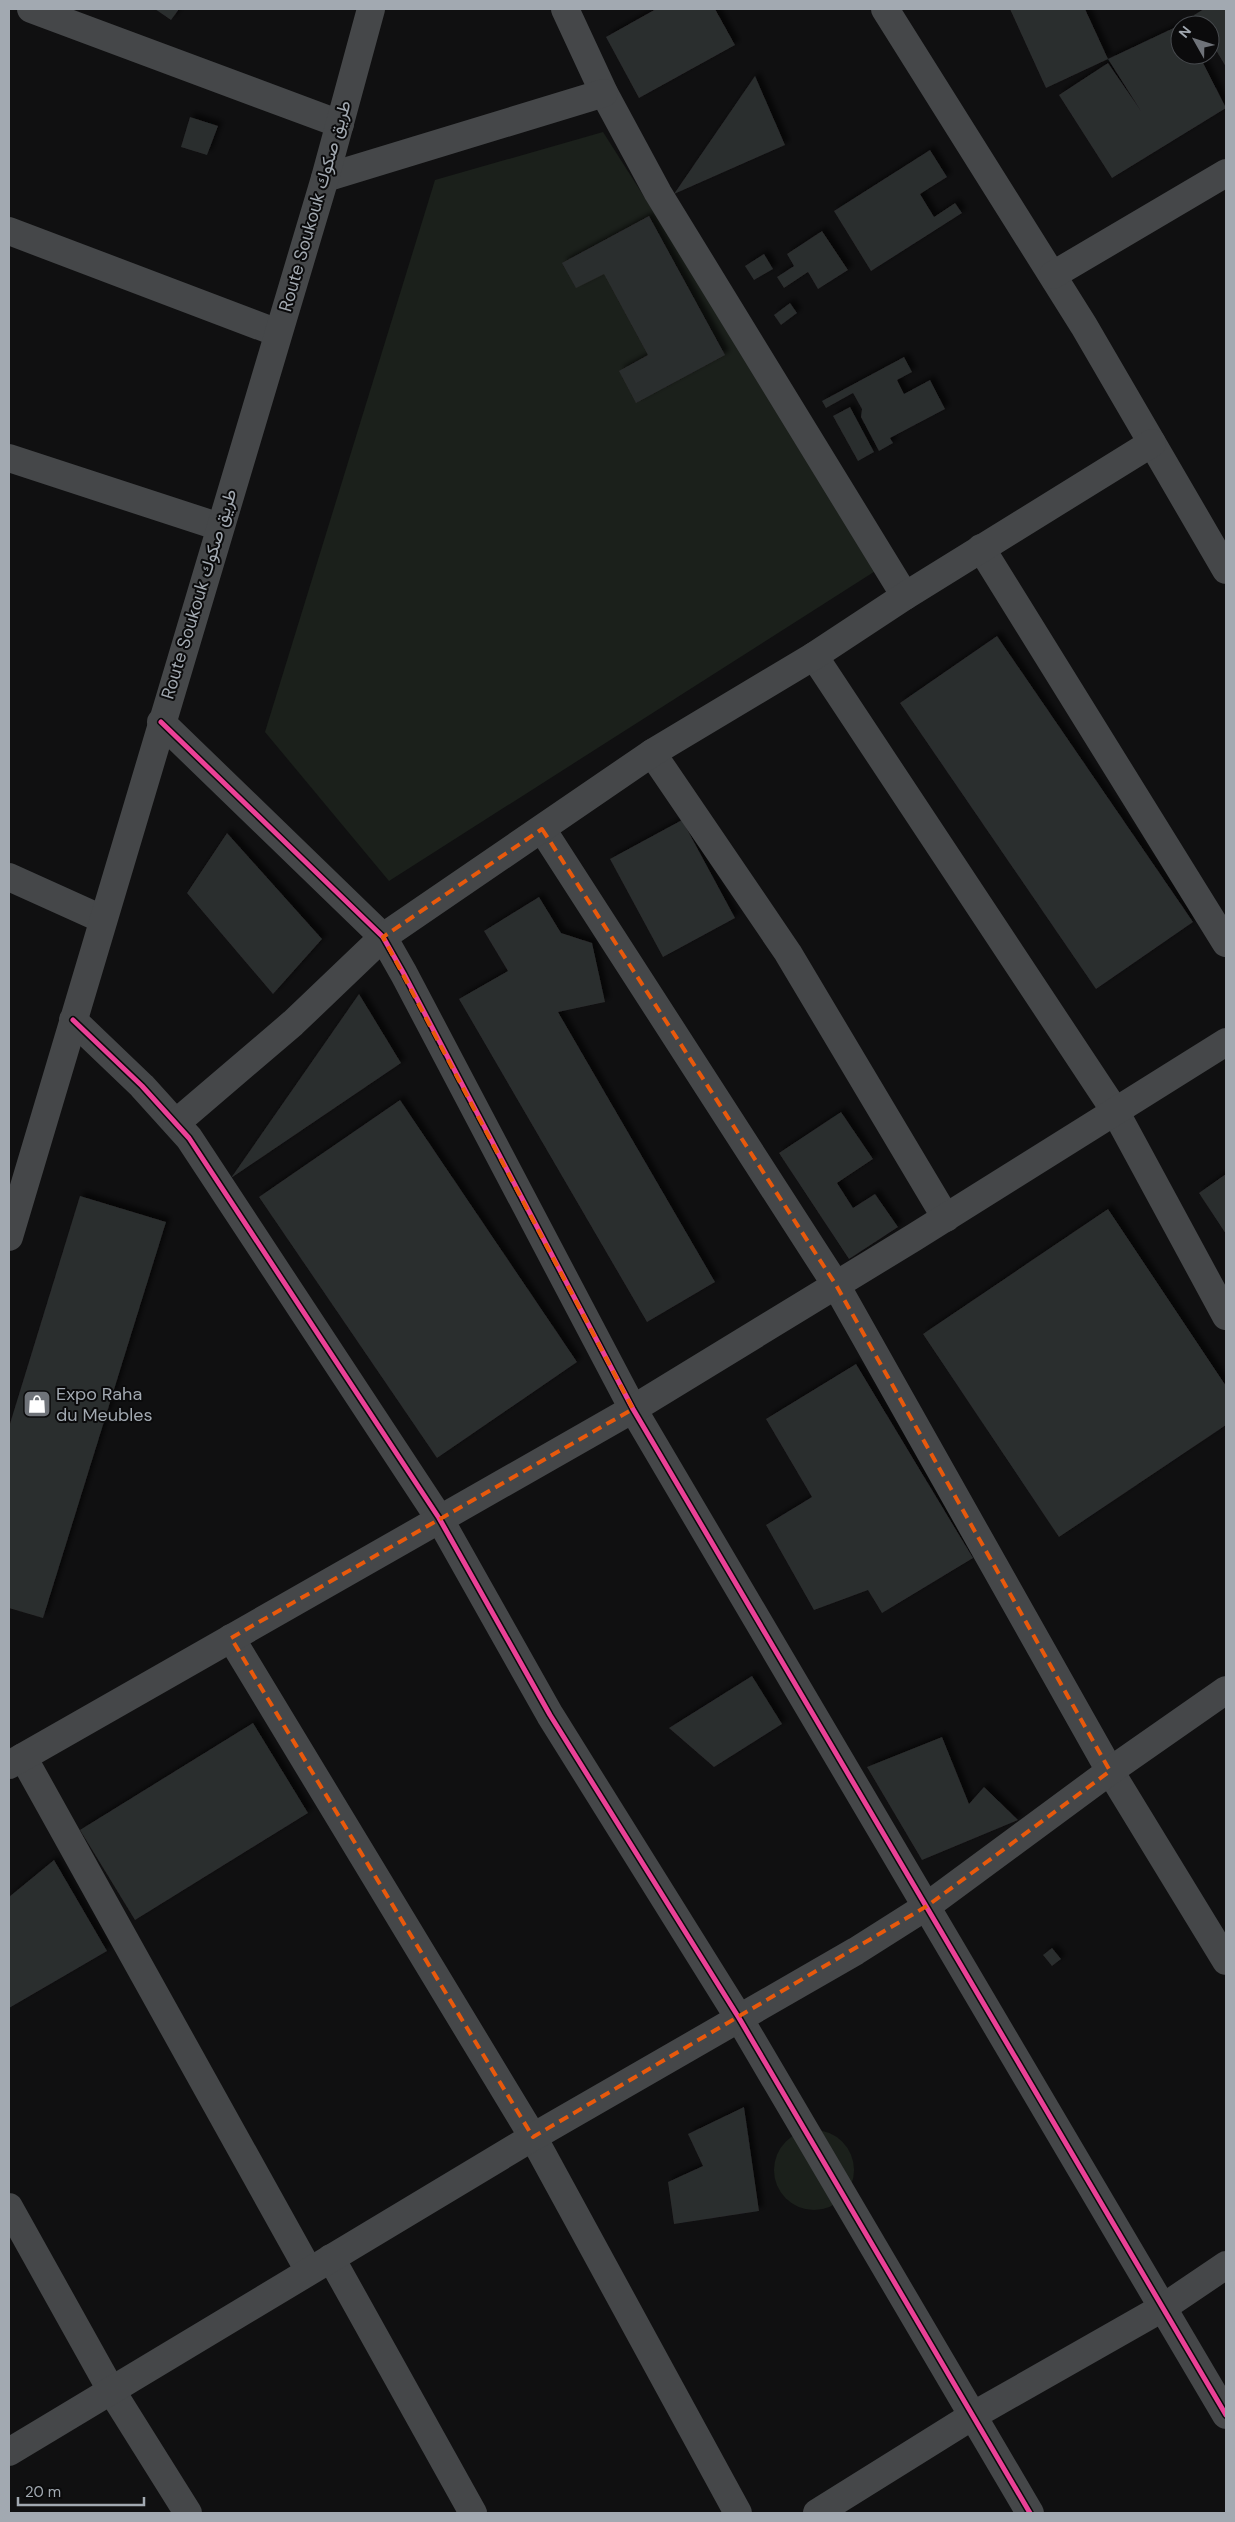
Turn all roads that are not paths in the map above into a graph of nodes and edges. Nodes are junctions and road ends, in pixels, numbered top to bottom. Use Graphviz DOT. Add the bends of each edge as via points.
graph roads {
  1 [pos="31,9"];
  2 [pos="371,9"];
  3 [pos="565,9"];
  4 [pos="885,9"];
  5 [pos="604,92"];
  6 [pos="340,124"];
  7 [pos="1226,173"];
  8 [pos="325,178"];
  9 [pos="9,231"];
  10 [pos="1053,275"];
  11 [pos="278,334"];
  12 [pos="1152,443"];
  13 [pos="9,458"];
  14 [pos="220,527"];
  15 [pos="981,548"];
  16 [pos="1226,570"];
  17 [pos="905,596"];
  18 [pos="814,656"];
  19 [pos="161,722"];
  20 [pos="652,753"];
  21 [pos="542,829"];
  22 [pos="9,877"];
  23 [pos="102,919"];
  24 [pos="383,937"];
  25 [pos="1226,943"];
  26 [pos="73,1020"];
  27 [pos="1226,1042"];
  28 [pos="1115,1112"];
  29 [pos="176,1123"];
  30 [pos="946,1218"];
  31 [pos="9,1237"];
  32 [pos="836,1285"];
  33 [pos="1226,1316"];
  34 [pos="633,1408"];
  35 [pos="439,1518"];
  36 [pos="231,1638"];
  37 [pos="1226,1690"];
  38 [pos="16,1761"];
  39 [pos="1110,1771"];
  40 [pos="927,1906"];
  41 [pos="1226,1961"];
  42 [pos="739,2018"];
  43 [pos="533,2137"];
  44 [pos="9,2208"];
  45 [pos="320,2265"];
  46 [pos="1226,2265"];
  47 [pos="1164,2307"];
  48 [pos="111,2390"];
  49 [pos="1226,2414"];
  50 [pos="974,2415"];
  51 [pos="9,2452"];
  52 [pos="188,2513"];
  53 [pos="473,2513"];
  54 [pos="738,2513"];
  55 [pos="817,2513"];
  56 [pos="1030,2513"];
  1 -- 6 [label="street"];
  2 -- 6 [label="street, Route Soukouk طريق صكوك"];
  3 -- 5 [label="street"];
  4 -- 10 [label="street"];
  5 -- 8 [label="street"];
  5 -- 17 [label="street" via="658,193"];
  6 -- 8 [label="street, Route Soukouk طريق صكوك"];
  7 -- 10 [label="street"];
  8 -- 11 [label="street, Route Soukouk طريق صكوك"];
  9 -- 11 [label="street"];
  10 -- 12 [label="street"];
  11 -- 14 [label="street, Route Soukouk طريق صكوك"];
  12 -- 15 [label="street"];
  12 -- 16 [label="street"];
  13 -- 14 [label="street"];
  14 -- 19 [label="street, Route Soukouk طريق صكوك"];
  15 -- 17 [label="street"];
  15 -- 25 [label="street"];
  17 -- 18 [label="street"];
  18 -- 20 [label="street"];
  18 -- 28 [label="street"];
  19 -- 23 [label="street, Route Soukouk طريق صكوك"];
  19 -- 24 [label="street"];
  20 -- 21 [label="street"];
  20 -- 30 [label="street" via="788,953"];
  21 -- 24 [label="street"];
  21 -- 32 [label="street"];
  22 -- 23 [label="street"];
  23 -- 26 [label="street, Route Soukouk طريق صكوك"];
  24 -- 29 [label="street" via="293,1023"];
  24 -- 34 [label="street"];
  26 -- 29 [label="street"];
  26 -- 31 [label="street, Route Soukouk طريق صكوك"];
  27 -- 28 [label="street"];
  28 -- 30 [label="street"];
  28 -- 33 [label="street"];
  29 -- 35 [label="street" via="189,1138"];
  30 -- 32 [label="street"];
  32 -- 34 [label="street"];
  32 -- 39 [label="street"];
  34 -- 35 [label="street"];
  34 -- 40 [label="street"];
  35 -- 36 [label="street"];
  35 -- 42 [label="street" via="550,1715"];
  36 -- 38 [label="street"];
  36 -- 43 [label="street"];
  37 -- 39 [label="street"];
  38 -- 45 [label="street"];
  39 -- 40 [label="street"];
  39 -- 41 [label="street"];
  40 -- 42 [label="street"];
  40 -- 47 [label="street"];
  42 -- 43 [label="street"];
  42 -- 50 [label="street"];
  43 -- 45 [label="street"];
  43 -- 54 [label="street"];
  44 -- 48 [label="street"];
  45 -- 48 [label="street"];
  45 -- 53 [label="street"];
  46 -- 47 [label="street"];
  47 -- 49 [label="street"];
  47 -- 50 [label="street"];
  48 -- 51 [label="street"];
  48 -- 52 [label="street"];
  50 -- 55 [label="street"];
  50 -- 56 [label="street"];
}
